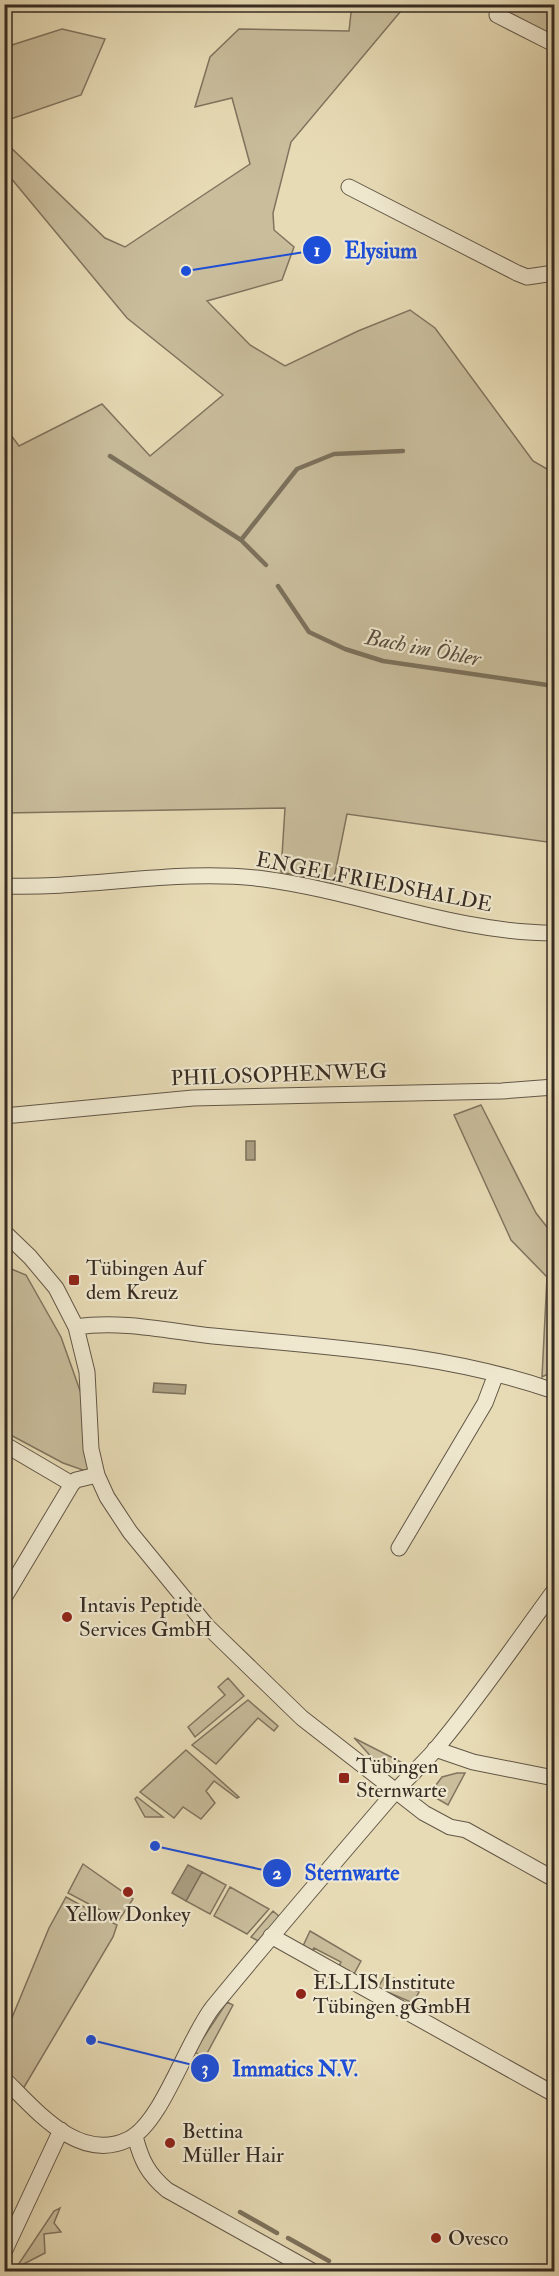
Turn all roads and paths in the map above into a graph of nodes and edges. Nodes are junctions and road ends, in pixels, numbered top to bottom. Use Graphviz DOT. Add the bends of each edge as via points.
graph roads {
  1 [pos="497,15"];
  2 [pos="555,44"];
  3 [pos="348,187"];
  4 [pos="555,273"];
  5 [pos="4,886"];
  6 [pos="555,933"];
  7 [pos="555,1087"];
  8 [pos="4,1116"];
  9 [pos="4,1232"];
  10 [pos="76,1327"];
  11 [pos="496,1374"];
  12 [pos="555,1391"];
  13 [pos="4,1444"];
  14 [pos="97,1475"];
  15 [pos="72,1484"];
  16 [pos="399,1548"];
  17 [pos="555,1591"];
  18 [pos="4,1598"];
  19 [pos="435,1749"];
  20 [pos="555,1778"];
  21 [pos="396,1790"];
  22 [pos="555,1879"];
  23 [pos="271,1936"];
  24 [pos="4,2079"];
  25 [pos="555,2094"];
  26 [pos="61,2130"];
  27 [pos="135,2136"];
  28 [pos="4,2252"];
  29 [pos="314,2271"];
  1 -- 2 [label="street"];
  3 -- 4 [label="street" via="517,273 527,277"];
  5 -- 6 [label="street, ENGELFRIEDSHALDE" via="241,877 291,884 495,929"];
  7 -- 8 [label="street, PHILOSOPHENWEG" via="193,1098"];
  9 -- 10 [label="street" via="56,1288"];
  10 -- 11 [label="street" via="130,1326 302,1345 430,1360"];
  10 -- 14 [label="street" via="85,1358 89,1433"];
  11 -- 12 [label="street"];
  11 -- 16 [label="street" via="484,1403"];
  13 -- 15 [label="street"];
  14 -- 15 [label="street"];
  14 -- 21 [label="street" via="130,1532 207,1626 302,1718"];
  15 -- 18 [label="street"];
  17 -- 19 [label="street"];
  19 -- 20 [label="street" via="465,1760"];
  19 -- 21 [label="street"];
  21 -- 22 [label="street" via="435,1820 466,1830"];
  21 -- 23 [label="street"];
  23 -- 25 [label="street"];
  23 -- 27 [label="street" via="211,2011 189,2044 154,2116"];
  24 -- 26 [label="street"];
  26 -- 27 [label="street" via="90,2145 114,2144"];
  26 -- 28 [label="street"];
  27 -- 29 [label="street" via="142,2162 167,2190"];
}
